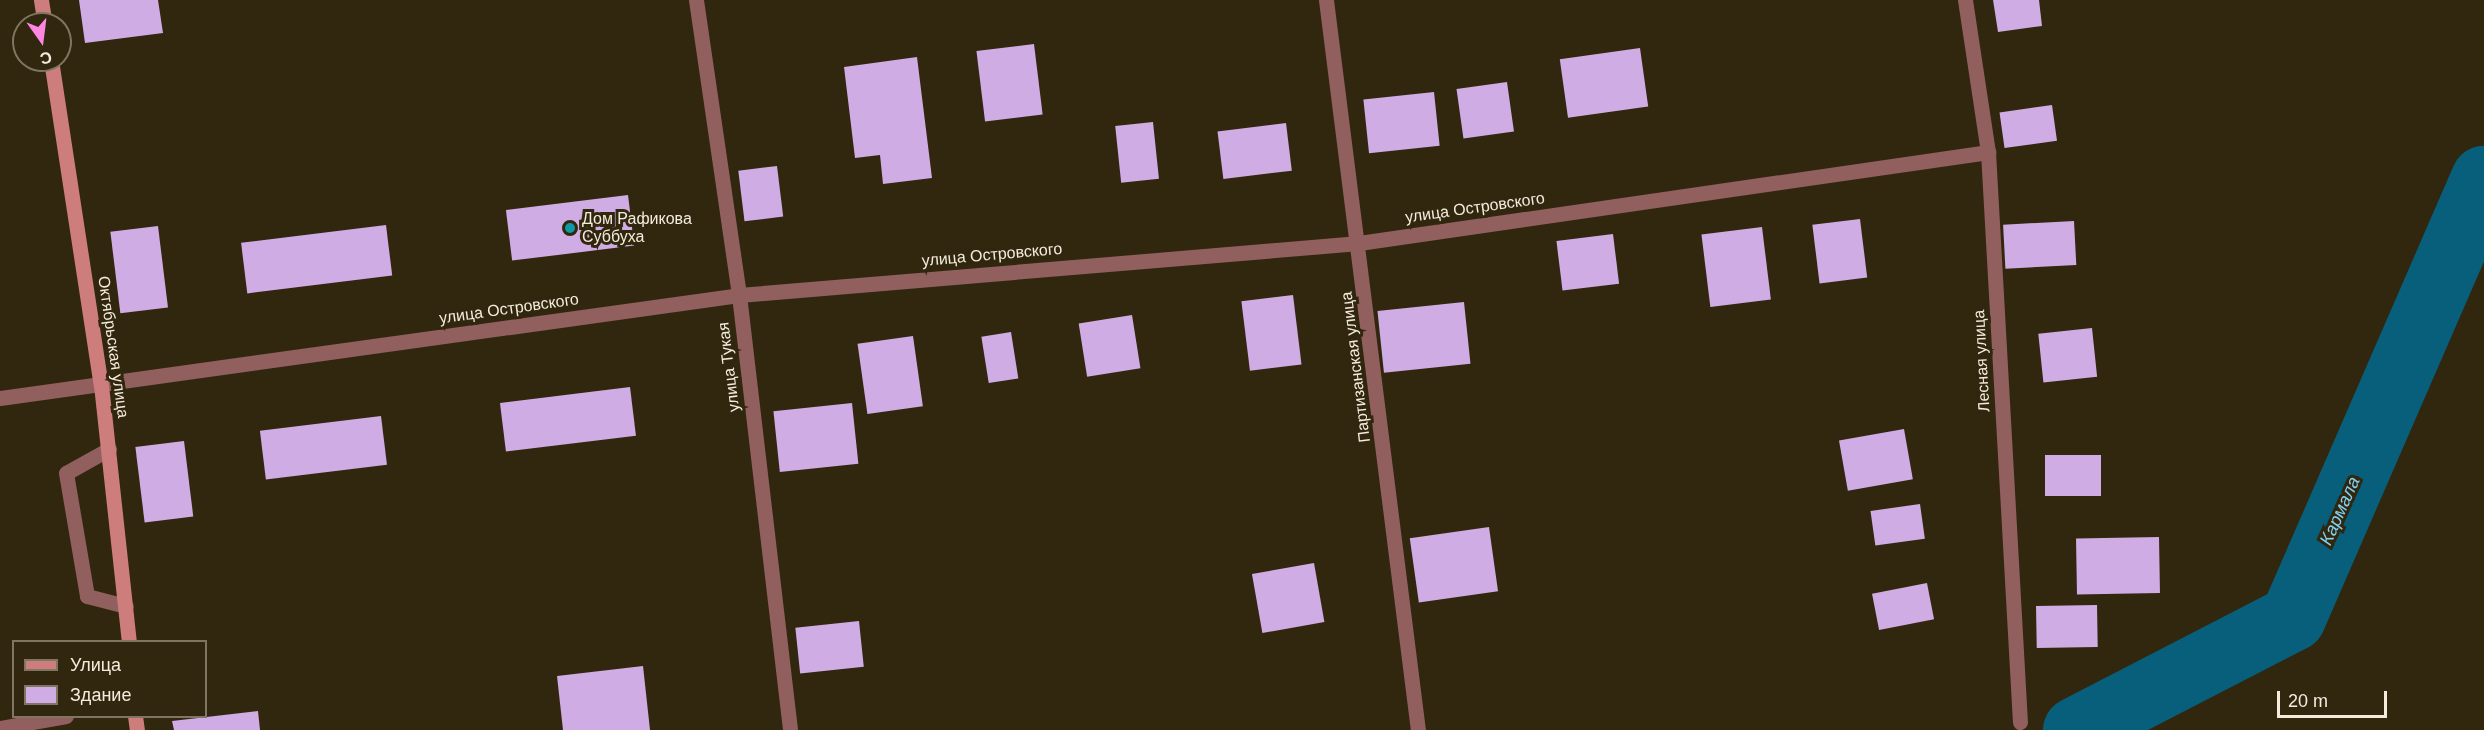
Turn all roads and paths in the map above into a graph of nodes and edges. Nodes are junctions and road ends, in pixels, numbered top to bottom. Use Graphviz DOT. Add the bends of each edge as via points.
graph roads {
  1 [pos="696,0"];
  2 [pos="1326,0"];
  3 [pos="1965,0"];
  4 [pos="53,72"];
  5 [pos="1988,152"];
  6 [pos="1359,243"];
  7 [pos="738,295"];
  8 [pos="101,385"];
  9 [pos="0,398"];
  10 [pos="109,449"];
  11 [pos="126,606"];
  12 [pos="129,640"];
  13 [pos="60,718"];
  14 [pos="2020,722"];
  15 [pos="0,728"];
  16 [pos="790,730"];
  17 [pos="1418,730"];
  1 -- 7 [label="street, улица Тукая"];
  2 -- 6 [label="street, Партизанская улица"];
  3 -- 5 [label="street, Лесная улица"];
  4 -- 8 [label="main road, Октябрьская улица"];
  5 -- 6 [label="street, улица Островского"];
  5 -- 14 [label="street, Лесная улица"];
  6 -- 7 [label="street, улица Островского"];
  6 -- 17 [label="street, Партизанская улица"];
  7 -- 8 [label="street, улица Островского"];
  7 -- 16 [label="street, улица Тукая"];
  8 -- 9 [label="street, улица Островского"];
  8 -- 10 [label="main road, Октябрьская улица"];
  10 -- 11 [label="main road, Октябрьская улица"];
  10 -- 11 [label="street" via="66,473 87,596"];
  11 -- 12 [label="main road, Октябрьская улица"];
  13 -- 15 [label="street"];
}
